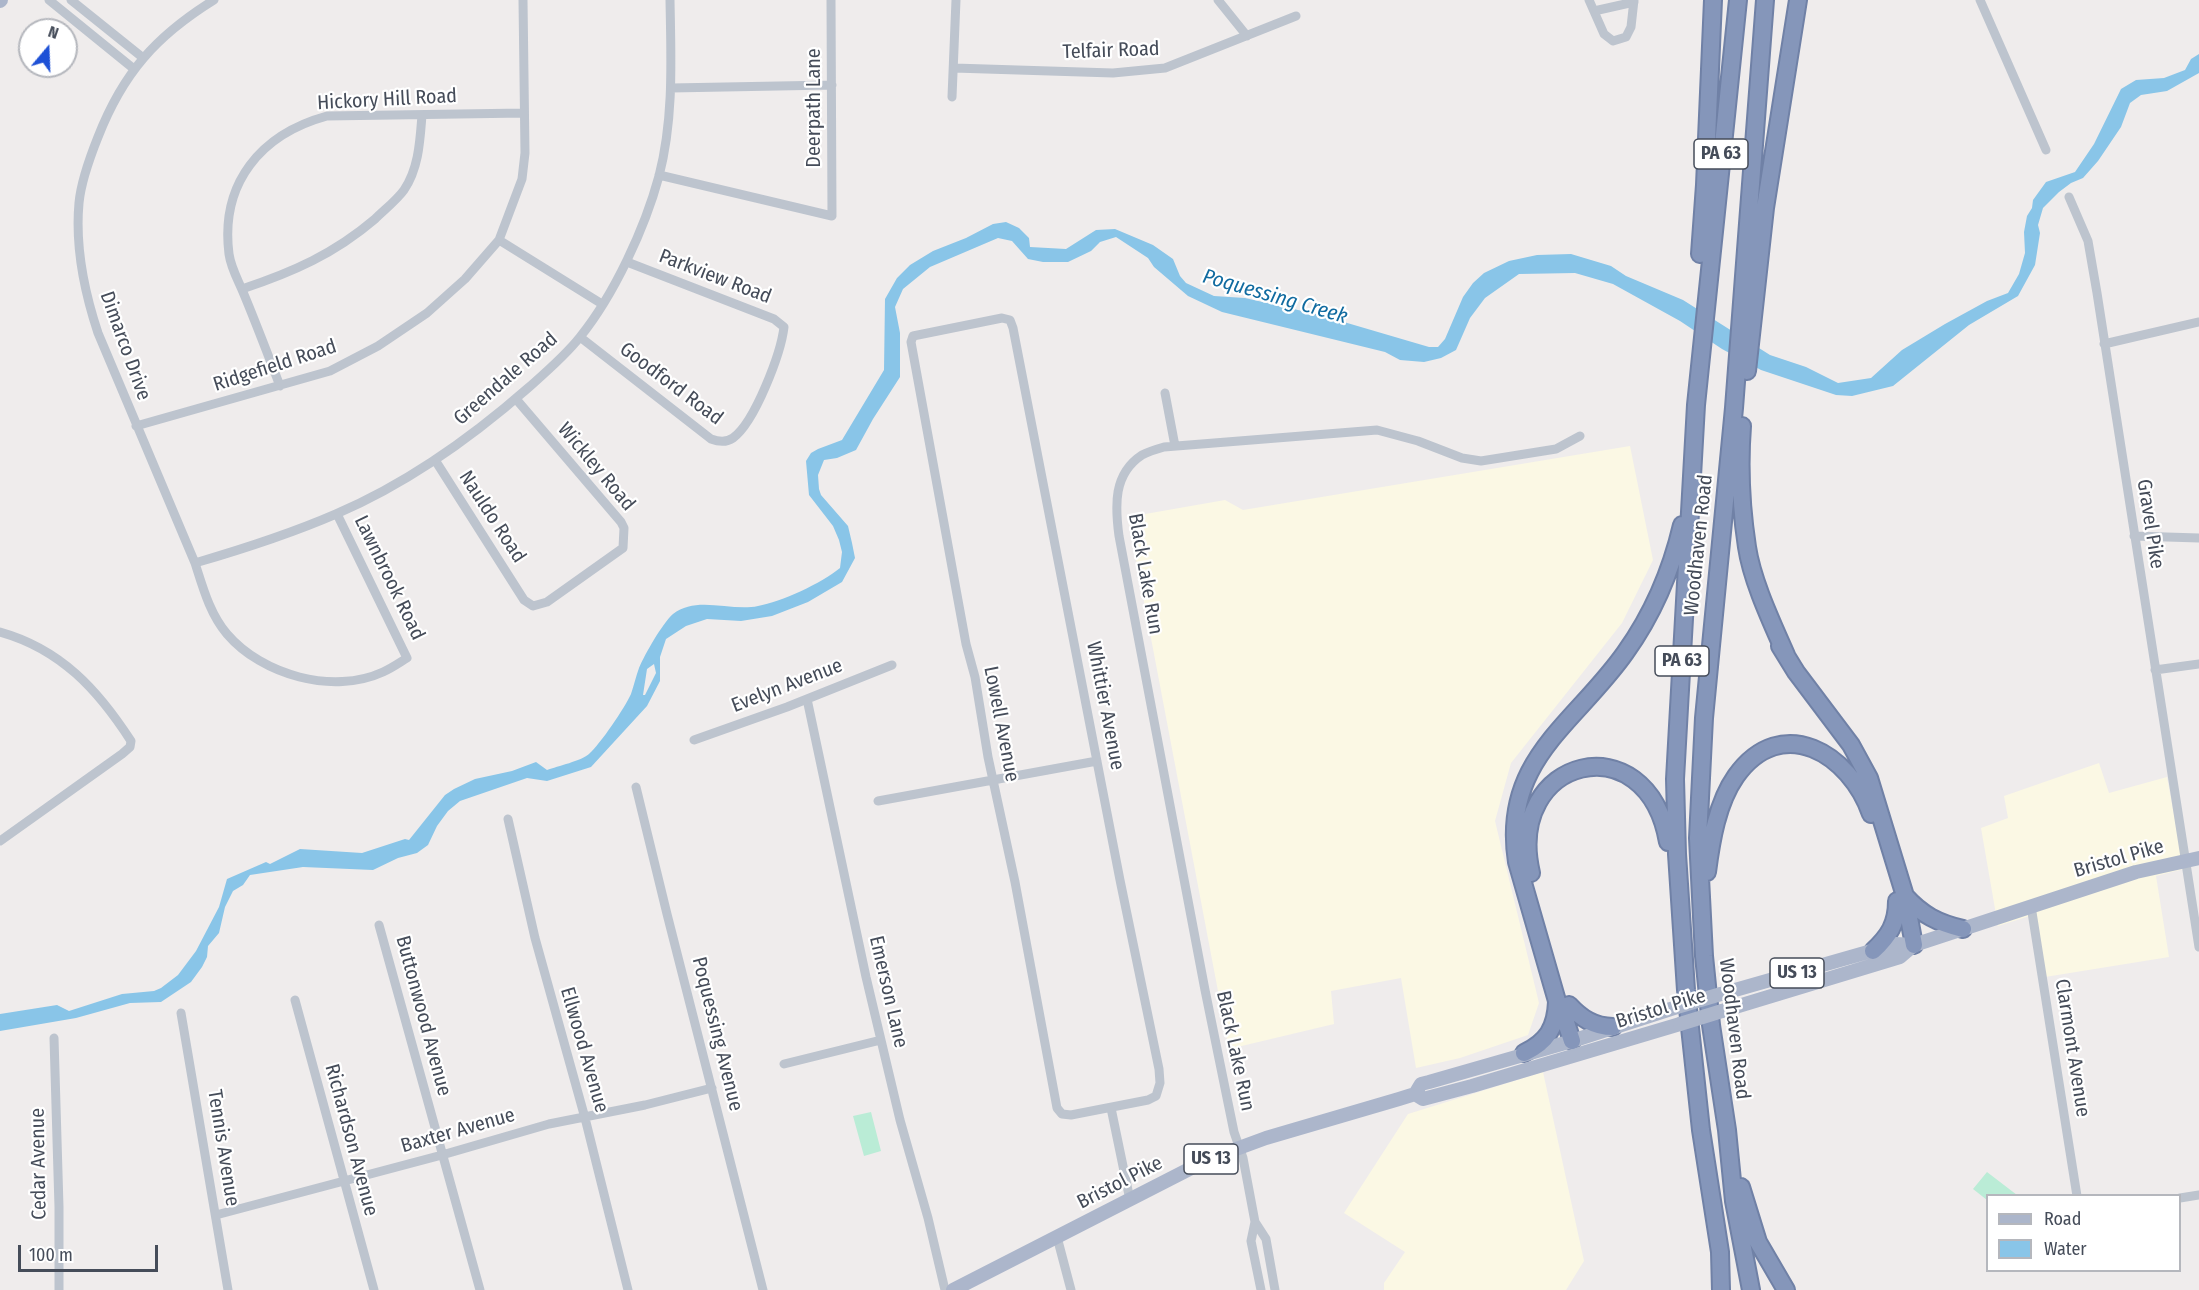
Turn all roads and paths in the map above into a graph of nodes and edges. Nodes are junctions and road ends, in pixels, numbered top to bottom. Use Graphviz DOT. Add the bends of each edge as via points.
graph roads {
  1 [pos="49,0"];
  2 [pos="71,0"];
  3 [pos="214,0"];
  4 [pos="523,0"];
  5 [pos="670,0"];
  6 [pos="831,0"];
  7 [pos="956,0"];
  8 [pos="1218,0"];
  9 [pos="1589,0"];
  10 [pos="1713,0"];
  11 [pos="1738,0"];
  12 [pos="1765,0"];
  13 [pos="1775,0"];
  14 [pos="1798,0"];
  15 [pos="1980,0"];
  16 [pos="1634,1"];
  17 [pos="1594,11"];
  18 [pos="1296,16"];
  19 [pos="1247,36"];
  20 [pos="142,57"];
  21 [pos="954,68"];
  22 [pos="134,69"];
  23 [pos="832,85"];
  24 [pos="671,88"];
  25 [pos="952,97"];
  26 [pos="524,113"];
  27 [pos="422,115"];
  28 [pos="1756,123"];
  29 [pos="2046,150"];
  30 [pos="659,175"];
  31 [pos="2069,197"];
  32 [pos="499,240"];
  33 [pos="627,262"];
  34 [pos="242,289"];
  35 [pos="602,304"];
  36 [pos="1700,306"];
  37 [pos="2199,322"];
  38 [pos="1013,328"];
  39 [pos="1745,331"];
  40 [pos="784,332"];
  41 [pos="580,337"];
  42 [pos="1698,339"];
  43 [pos="2104,344"];
  44 [pos="1742,363"];
  45 [pos="280,386"];
  46 [pos="1165,393"];
  47 [pos="516,399"];
  48 [pos="1696,405"];
  49 [pos="1734,408"];
  50 [pos="136,426"];
  51 [pos="1580,436"];
  52 [pos="1175,446"];
  53 [pos="435,460"];
  54 [pos="337,514"];
  55 [pos="2134,536"];
  56 [pos="2199,538"];
  57 [pos="195,563"];
  58 [pos="520,593"];
  59 [pos="1645,624"];
  60 [pos="0,632"];
  61 [pos="1786,655"];
  62 [pos="407,658"];
  63 [pos="2199,664"];
  64 [pos="892,665"];
  65 [pos="2155,670"];
  66 [pos="807,699"];
  67 [pos="694,740"];
  68 [pos="1097,761"];
  69 [pos="993,780"];
  70 [pos="636,787"];
  71 [pos="878,801"];
  72 [pos="508,819"];
  73 [pos="0,841"];
  74 [pos="2192,859"];
  75 [pos="1901,899"];
  76 [pos="2031,906"];
  77 [pos="1701,915"];
  78 [pos="1681,916"];
  79 [pos="379,925"];
  80 [pos="1963,929"];
  81 [pos="1914,945"];
  82 [pos="2199,947"];
  83 [pos="1873,951"];
  84 [pos="295,1000"];
  85 [pos="1563,1003"];
  86 [pos="182,1013"];
  87 [pos="1613,1027"];
  88 [pos="54,1038"];
  89 [pos="881,1040"];
  90 [pos="1577,1045"];
  91 [pos="1524,1053"];
  92 [pos="784,1064"];
  93 [pos="1694,1066"];
  94 [pos="712,1088"];
  95 [pos="1415,1094"];
  96 [pos="1111,1108"];
  97 [pos="585,1118"];
  98 [pos="1727,1130"];
  99 [pos="1239,1147"];
  100 [pos="442,1155"];
  101 [pos="343,1181"];
  102 [pos="2077,1194"];
  103 [pos="2199,1195"];
  104 [pos="2181,1198"];
  105 [pos="1130,1200"];
  106 [pos="216,1215"];
  107 [pos="1255,1222"];
  108 [pos="1057,1237"];
  109 [pos="59,1290"];
  110 [pos="228,1290"];
  111 [pos="374,1290"];
  112 [pos="480,1290"];
  113 [pos="628,1290"];
  114 [pos="763,1290"];
  115 [pos="945,1290"];
  116 [pos="952,1290"];
  117 [pos="1071,1290"];
  118 [pos="1261,1290"];
  119 [pos="1275,1290"];
  120 [pos="1721,1290"];
  121 [pos="1741,1290"];
  122 [pos="1751,1290"];
  123 [pos="1786,1290"];
  1 -- 22 [label="street"];
  2 -- 20 [label="street"];
  3 -- 20 [label="street, Dimarco Drive"];
  4 -- 26 [label="street, Ridgefield Road"];
  5 -- 24 [label="street, Greendale Road"];
  6 -- 23 [label="street, Deerpath Lane"];
  7 -- 21 [label="street"];
  8 -- 19 [label="street"];
  9 -- 17 [label="street"];
  10 -- 36 [label="highway"];
  11 -- 36 [label="highway, Woodhaven Road / PA 63"];
  12 -- 28 [label="highway, Woodhaven Road / PA 63"];
  13 -- 28 [label="highway"];
  14 -- 39 [label="highway"];
  15 -- 29 [label="street"];
  16 -- 17 [label="street"];
  16 -- 17 [label="street" via="1631,27 1626,38 1620,40 1613,41 1604,34"];
  18 -- 19 [label="street, Telfair Road"];
  19 -- 21 [label="street, Telfair Road" via="1165,68 1140,72"];
  20 -- 22 [label="street, Dimarco Drive"];
  21 -- 25 [label="street"];
  22 -- 50 [label="street, Dimarco Drive" via="108,111 91,155 79,201 79,249 87,299"];
  23 -- 24 [label="street"];
  23 -- 30 [label="street, Deerpath Lane" via="832,216"];
  24 -- 30 [label="street, Greendale Road"];
  26 -- 27 [label="street, Hickory Hill Road"];
  26 -- 32 [label="street, Ridgefield Road" via="522,179"];
  27 -- 34 [label="street" via="415,167 404,190 382,212 308,265"];
  27 -- 34 [label="street, Hickory Hill Road" via="327,116 303,122 278,136 258,154 232,202 228,226 229,256"];
  28 -- 39 [label="highway, Woodhaven Road / PA 63"];
  30 -- 33 [label="street, Greendale Road"];
  31 -- 43 [label="street, Gravel Pike" via="2088,241"];
  32 -- 35 [label="street"];
  32 -- 45 [label="street, Ridgefield Road" via="465,279 427,313 378,346 330,370"];
  33 -- 35 [label="street, Greendale Road"];
  33 -- 40 [label="street, Parkview Road" via="774,319 784,327"];
  34 -- 45 [label="street, Hickory Hill Road"];
  35 -- 41 [label="street, Greendale Road"];
  36 -- 42 [label="highway, Woodhaven Road / PA 63"];
  37 -- 43 [label="street"];
  38 -- 68 [label="street, Whittier Avenue"];
  38 -- 69 [label="street, Lowell Avenue" via="1010,320 1002,318 914,336 911,342"];
  39 -- 44 [label="highway, Woodhaven Road / PA 63"];
  40 -- 41 [label="street, Goodford Road" via="767,384 745,425 733,438 721,443"];
  41 -- 47 [label="street, Greendale Road"];
  42 -- 48 [label="highway, Woodhaven Road / PA 63"];
  42 -- 59 [label="highway" via="1683,495 1675,537"];
  43 -- 55 [label="street, Gravel Pike"];
  44 -- 49 [label="highway, Woodhaven Road / PA 63"];
  44 -- 61 [label="highway" via="1742,492 1747,548"];
  45 -- 50 [label="street, Ridgefield Road"];
  46 -- 52 [label="street"];
  47 -- 53 [label="street, Greendale Road"];
  47 -- 58 [label="street, Wickley Road" via="621,522 625,539 623,548 547,602 533,606"];
  48 -- 59 [label="highway" via="1682,525 1669,572"];
  48 -- 78 [label="highway, Woodhaven Road / PA 63" via="1676,757"];
  49 -- 61 [label="highway" via="1735,506 1740,544 1759,609"];
  49 -- 77 [label="highway, Woodhaven Road / PA 63" via="1704,718 1698,838"];
  50 -- 57 [label="street, Dimarco Drive"];
  51 -- 52 [label="street, Black Lake Run" via="1556,448 1481,461 1377,430"];
  52 -- 99 [label="street, Black Lake Run" via="1142,456 1127,471 1118,487 1116,509 1205,990"];
  53 -- 54 [label="street, Greendale Road"];
  53 -- 58 [label="street, Nauldo Road"];
  54 -- 57 [label="street, Greendale Road" via="268,541"];
  54 -- 62 [label="street, Lawnbrook Road"];
  55 -- 56 [label="street"];
  55 -- 65 [label="street, Gravel Pike"];
  57 -- 62 [label="street, Dimarco Drive" via="207,603 227,634 252,657 279,672 312,681 352,680 382,673"];
  59 -- 85 [label="highway" via="1606,678 1536,758 1518,801 1514,839 1517,862"];
  60 -- 73 [label="street" via="33,644 86,681 131,741 122,754"];
  61 -- 75 [label="highway" via="1863,766 1877,800"];
  63 -- 65 [label="street"];
  64 -- 66 [label="street, Evelyn Avenue"];
  65 -- 74 [label="street, Gravel Pike"];
  66 -- 67 [label="street, Evelyn Avenue"];
  66 -- 89 [label="street, Emerson Lane"];
  68 -- 69 [label="street"];
  68 -- 96 [label="street, Whittier Avenue" via="1159,1069 1156,1096"];
  69 -- 71 [label="street"];
  69 -- 96 [label="street, Lowell Avenue" via="1057,1108 1071,1115"];
  70 -- 94 [label="street, Poquessing Avenue"];
  72 -- 97 [label="street, Ellwood Avenue" via="535,938"];
  74 -- 76 [label="main road, Bristol Pike / US 13"];
  74 -- 82 [label="street, Gravel Pike"];
  75 -- 77 [label="highway" via="1867,804 1855,782 1827,754 1791,745 1760,754 1732,783 1711,846"];
  75 -- 80 [label="highway" via="1929,918"];
  75 -- 81 [label="highway" via="1912,923"];
  75 -- 83 [label="highway" via="1894,924"];
  76 -- 80 [label="main road, Bristol Pike / US 13"];
  76 -- 102 [label="street, Clarmont Avenue"];
  77 -- 98 [label="highway, Woodhaven Road / PA 63" via="1711,1025"];
  78 -- 85 [label="highway" via="1665,825 1643,787 1627,774 1606,768 1581,769 1558,779 1536,805 1527,848"];
  78 -- 93 [label="highway, Woodhaven Road / PA 63"];
  79 -- 100 [label="street, Buttonwood Avenue"];
  80 -- 81 [label="main road, Bristol Pike / US 13"];
  81 -- 83 [label="main road, Bristol Pike / US 13" via="1896,944"];
  81 -- 90 [label="main road, Bristol Pike / US 13, bridge" via="1900,957 1680,1024"];
  83 -- 87 [label="main road, Bristol Pike / US 13, bridge"];
  84 -- 101 [label="street, Richardson Avenue"];
  85 -- 87 [label="highway" via="1592,1023"];
  85 -- 90 [label="highway"];
  85 -- 91 [label="highway" via="1548,1035"];
  86 -- 106 [label="street, Tennis Avenue"];
  87 -- 90 [label="main road, Bristol Pike / US 13"];
  88 -- 109 [label="street, Cedar Avenue"];
  89 -- 92 [label="street"];
  89 -- 115 [label="street, Emerson Lane"];
  90 -- 91 [label="main road, Bristol Pike / US 13"];
  90 -- 95 [label="main road, Bristol Pike / US 13" via="1431,1097 1423,1099"];
  91 -- 95 [label="main road, Bristol Pike / US 13" via="1421,1084"];
  93 -- 120 [label="highway" via="1720,1252"];
  93 -- 121 [label="highway"];
  94 -- 97 [label="street, Baxter Avenue"];
  94 -- 114 [label="street, Poquessing Avenue"];
  95 -- 99 [label="main road, Bristol Pike / US 13"];
  96 -- 105 [label="street"];
  97 -- 100 [label="street, Baxter Avenue" via="538,1127"];
  97 -- 113 [label="street, Ellwood Avenue"];
  98 -- 122 [label="highway" via="1735,1209"];
  98 -- 123 [label="highway" via="1752,1227"];
  99 -- 105 [label="main road, Bristol Pike / US 13"];
  99 -- 107 [label="street, Black Lake Run"];
  100 -- 101 [label="street, Baxter Avenue"];
  100 -- 112 [label="street, Buttonwood Avenue"];
  101 -- 106 [label="street, Baxter Avenue"];
  101 -- 111 [label="street, Richardson Avenue"];
  103 -- 104 [label="street"];
  105 -- 108 [label="main road, Bristol Pike / US 13"];
  106 -- 110 [label="street, Tennis Avenue"];
  107 -- 118 [label="street" via="1251,1241"];
  107 -- 119 [label="street" via="1266,1239"];
  108 -- 116 [label="main road, Bristol Pike / US 13"];
  108 -- 117 [label="street"];
}
